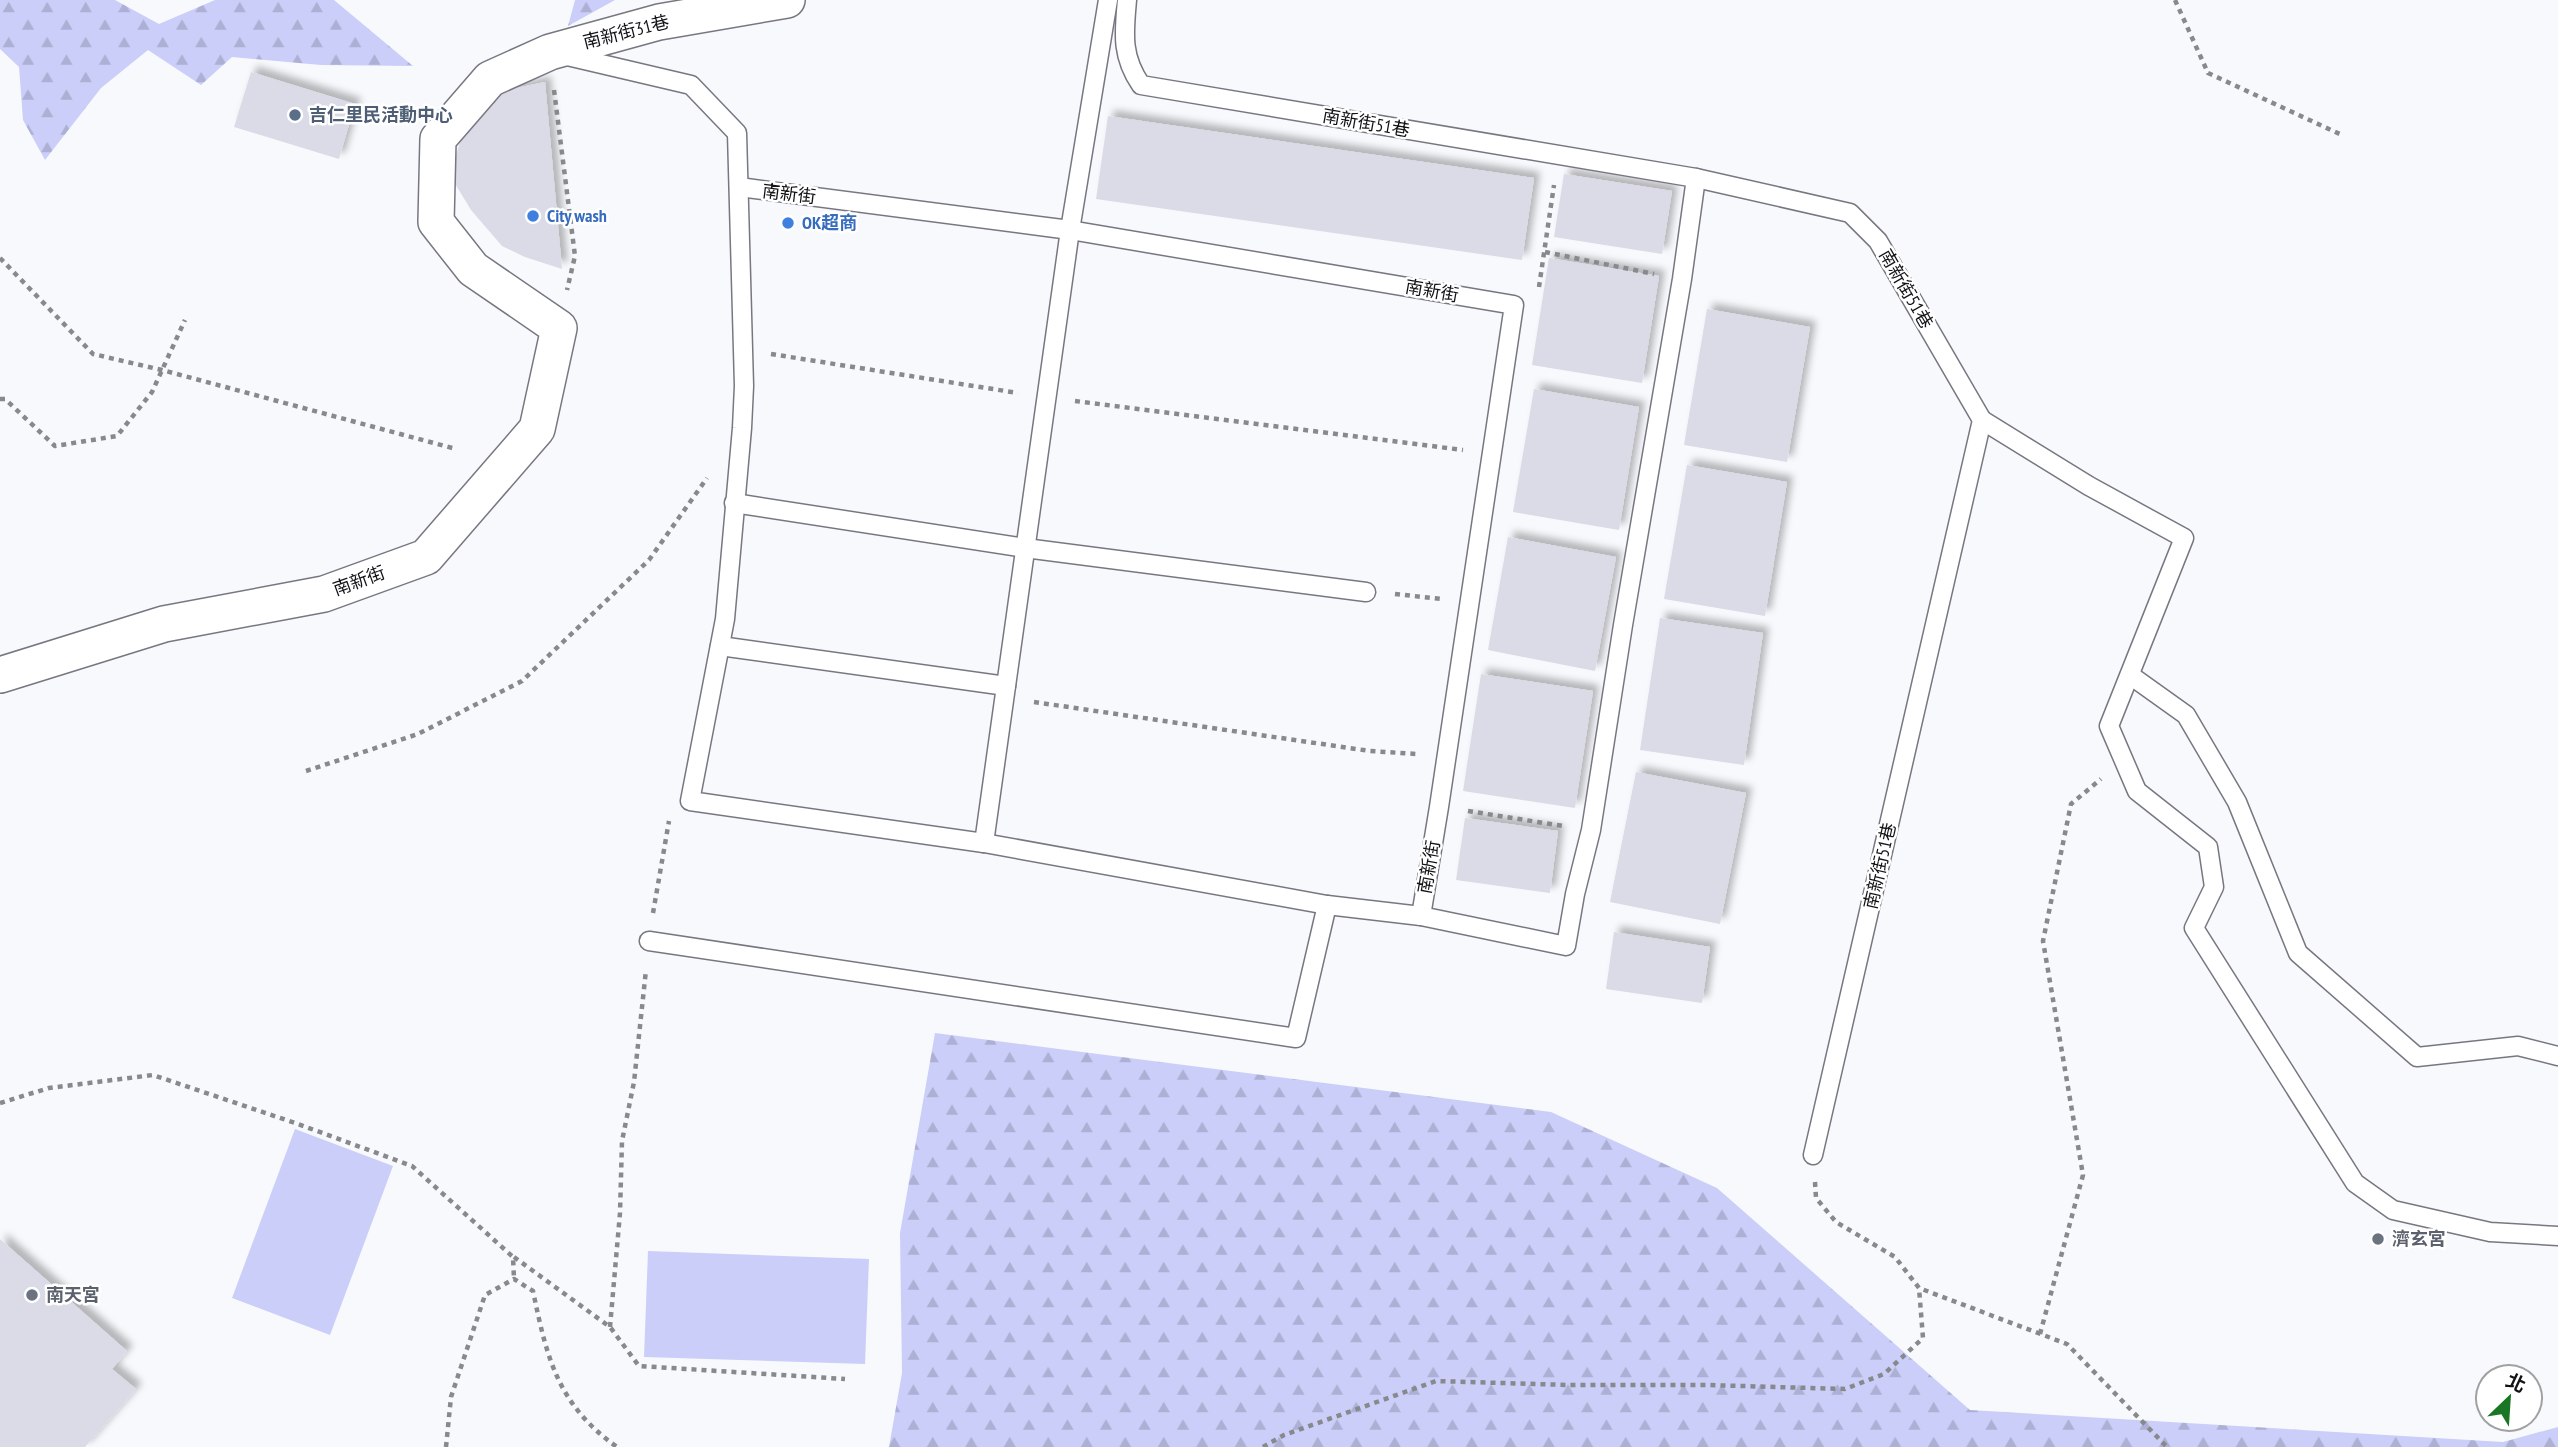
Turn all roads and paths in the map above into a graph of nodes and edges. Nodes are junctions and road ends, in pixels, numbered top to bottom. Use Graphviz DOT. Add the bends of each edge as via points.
graph roads {
  1 [pos="786,0"];
  2 [pos="1108,0"];
  3 [pos="1127,0"];
  4 [pos="2175,0"];
  5 [pos="550,52"];
  6 [pos="2344,136"];
  7 [pos="1558,156"];
  8 [pos="1696,177"];
  9 [pos="739,187"];
  10 [pos="1070,230"];
  11 [pos="1545,252"];
  12 [pos="0,258"];
  13 [pos="1682,279"];
  14 [pos="1514,305"];
  15 [pos="185,320"];
  16 [pos="559,328"];
  17 [pos="743,349"];
  18 [pos="162,370"];
  19 [pos="1046,398"];
  20 [pos="0,399"];
  21 [pos="1982,420"];
  22 [pos="742,428"];
  23 [pos="456,449"];
  24 [pos="1492,453"];
  25 [pos="734,503"];
  26 [pos="1026,548"];
  27 [pos="1366,592"];
  28 [pos="1470,602"];
  29 [pos="720,646"];
  30 [pos="0,675"];
  31 [pos="2130,675"];
  32 [pos="1006,686"];
  33 [pos="1447,756"];
  34 [pos="2123,760"];
  35 [pos="306,771"];
  36 [pos="690,801"];
  37 [pos="1439,807"];
  38 [pos="1591,830"];
  39 [pos="984,843"];
  40 [pos="1327,905"];
  41 [pos="1421,916"];
  42 [pos="649,941"];
  43 [pos="2558,1056"];
  44 [pos="0,1103"];
  45 [pos="1813,1154"];
  46 [pos="2558,1236"];
  47 [pos="513,1257"];
  48 [pos="514,1279"];
  49 [pos="1919,1288"];
  50 [pos="610,1327"];
  51 [pos="2039,1334"];
  52 [pos="845,1379"];
  53 [pos="446,1447"];
  54 [pos="617,1447"];
  55 [pos="1262,1447"];
  56 [pos="2168,1447"];
  1 -- 5 [label="street, 南新街31巷" via="659,22"];
  2 -- 10 [label="lane"];
  3 -- 7 [label="lane, 南新街51巷" via="1124,40 1131,70 1141,85"];
  4 -- 6 [label="path" via="2208,73"];
  5 -- 9 [label="lane, 南新街" via="691,85 737,133"];
  5 -- 16 [label="path" via="575,256"];
  5 -- 16 [label="street" via="490,79 438,139 436,222 473,269"];
  7 -- 8 [label="lane, 南新街51巷"];
  7 -- 11 [label="path"];
  8 -- 13 [label="lane, 南新街"];
  8 -- 21 [label="lane, 南新街51巷" via="1850,213 1878,241"];
  9 -- 10 [label="lane, 南新街"];
  9 -- 17 [label="lane, 南新街"];
  10 -- 14 [label="lane, 南新街"];
  10 -- 19 [label="lane"];
  11 -- 13 [label="path"];
  11 -- 14 [label="path" via="1535,309"];
  12 -- 18 [label="path" via="93,354"];
  13 -- 38 [label="lane, 南新街"];
  14 -- 24 [label="lane, 南新街"];
  15 -- 18 [label="path"];
  16 -- 30 [label="street, 南新街" via="537,429 426,557 324,594 164,624"];
  17 -- 19 [label="path"];
  17 -- 22 [label="lane, 南新街"];
  18 -- 20 [label="path" via="152,392 117,436 55,446"];
  18 -- 23 [label="path"];
  19 -- 24 [label="path"];
  19 -- 26 [label="lane"];
  21 -- 31 [label="lane" via="2184,538"];
  21 -- 45 [label="lane, 南新街51巷"];
  22 -- 25 [label="lane, 南新街"];
  22 -- 35 [label="path" via="649,560 522,681 418,734"];
  24 -- 28 [label="lane, 南新街"];
  25 -- 26 [label="lane"];
  25 -- 29 [label="lane, 南新街"];
  26 -- 27 [label="lane"];
  26 -- 32 [label="lane"];
  27 -- 28 [label="path"];
  28 -- 33 [label="lane, 南新街"];
  29 -- 32 [label="lane"];
  29 -- 36 [label="lane, 南新街"];
  31 -- 34 [label="lane" via="2109,726"];
  31 -- 43 [label="lane" via="2186,715 2237,802 2298,953 2417,1057 2518,1046"];
  32 -- 33 [label="path" via="1036,704 1370,751"];
  32 -- 39 [label="lane"];
  33 -- 37 [label="lane, 南新街"];
  34 -- 46 [label="lane" via="2137,791 2208,847 2214,887 2194,928 2355,1183 2393,1210 2490,1232"];
  34 -- 51 [label="path" via="2071,804 2043,941 2083,1175"];
  36 -- 39 [label="lane, 南新街"];
  36 -- 42 [label="path" via="669,820"];
  37 -- 38 [label="path"];
  37 -- 41 [label="lane, 南新街"];
  38 -- 41 [label="lane, 南新街" via="1566,946"];
  39 -- 40 [label="lane, 南新街"];
  40 -- 41 [label="lane, 南新街"];
  40 -- 42 [label="lane" via="1296,1038"];
  42 -- 50 [label="path" via="634,1082 622,1141"];
  44 -- 47 [label="path" via="49,1088 153,1075 412,1166"];
  45 -- 49 [label="path" via="1816,1198 1836,1222 1895,1257"];
  47 -- 48 [label="path"];
  47 -- 50 [label="path"];
  48 -- 53 [label="path" via="485,1295 451,1396"];
  48 -- 54 [label="path" via="533,1291 544,1343 561,1388 593,1430"];
  49 -- 51 [label="path"];
  49 -- 55 [label="path" via="1923,1338 1884,1374 1845,1390 1436,1381"];
  50 -- 52 [label="path" via="639,1366"];
  51 -- 56 [label="path" via="2067,1344"];
}
